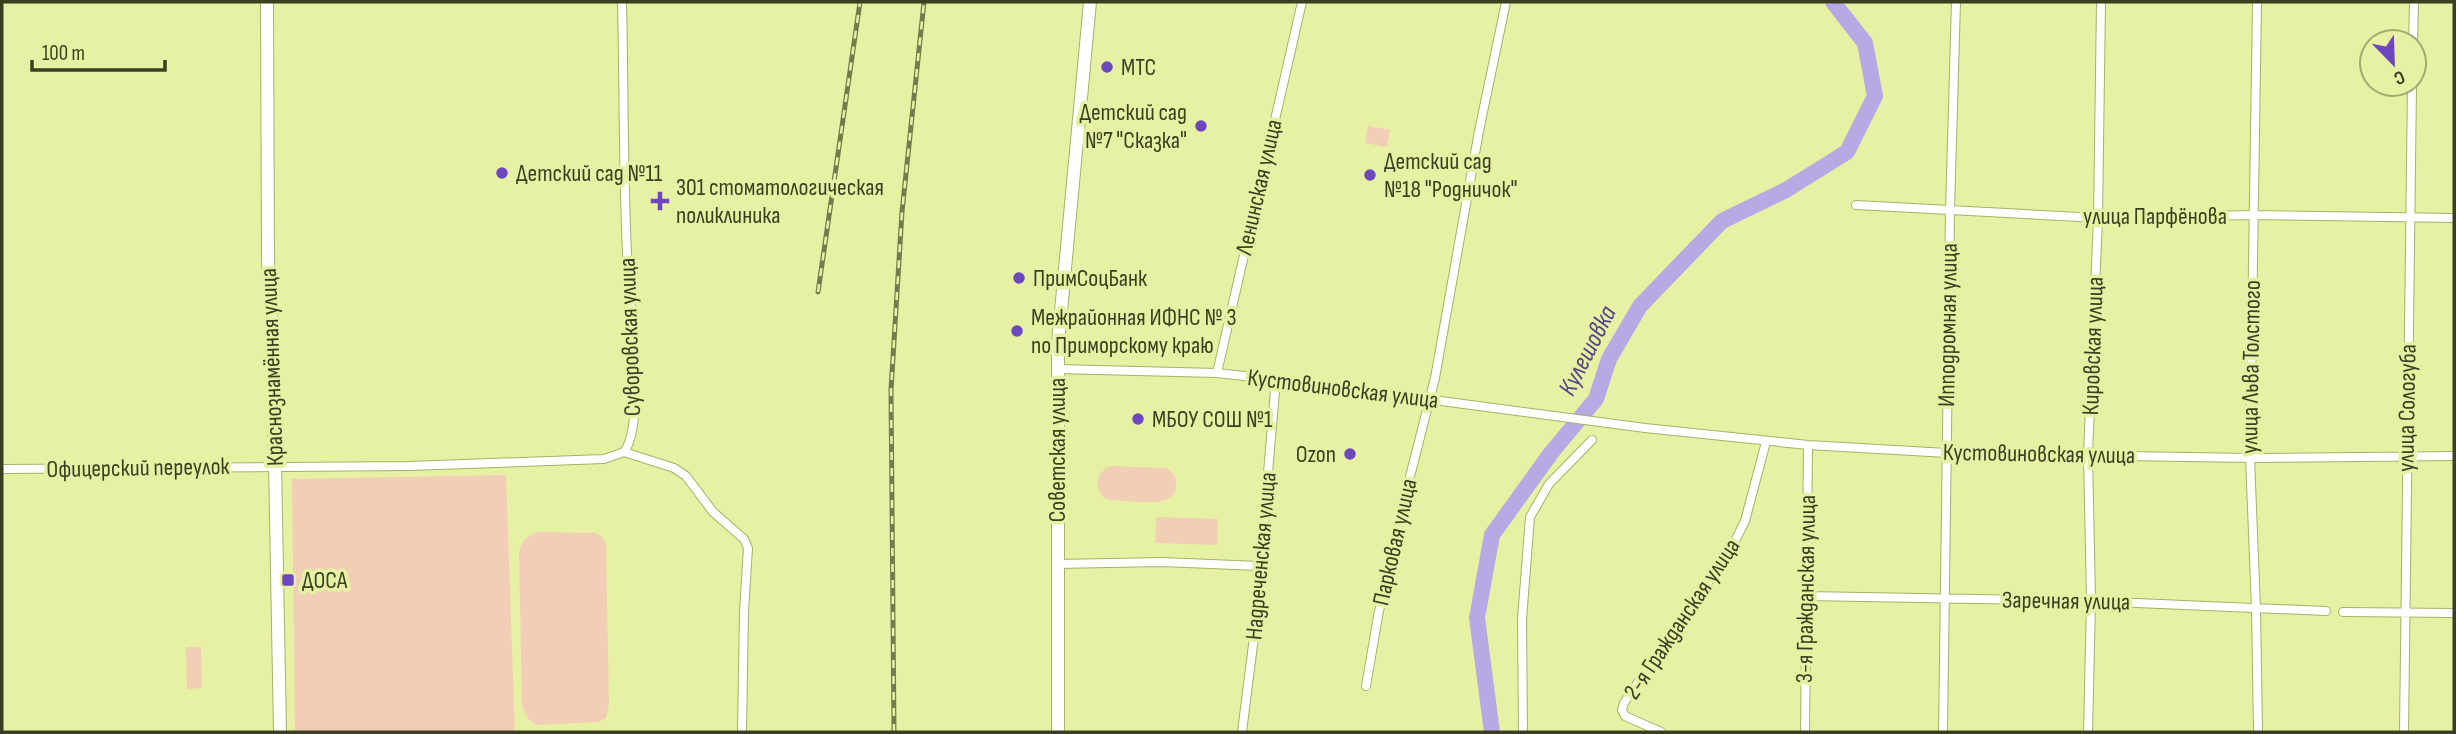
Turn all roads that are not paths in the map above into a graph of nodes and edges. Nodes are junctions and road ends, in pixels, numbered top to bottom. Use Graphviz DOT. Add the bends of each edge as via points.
graph roads {
  1 [pos="267,2"];
  2 [pos="622,2"];
  3 [pos="1090,2"];
  4 [pos="1302,2"];
  5 [pos="1506,2"];
  6 [pos="1956,2"];
  7 [pos="2101,2"];
  8 [pos="2257,2"];
  9 [pos="2414,2"];
  10 [pos="2413,28"];
  11 [pos="2412,98"];
  12 [pos="1856,205"];
  13 [pos="1950,211"];
  14 [pos="2253,215"];
  15 [pos="2410,217"];
  16 [pos="2098,218"];
  17 [pos="2454,218"];
  18 [pos="1058,369"];
  19 [pos="1217,373"];
  20 [pos="1276,379"];
  21 [pos="1430,400"];
  22 [pos="1592,440"];
  23 [pos="1766,442"];
  24 [pos="1808,445"];
  25 [pos="624,452"];
  26 [pos="1947,453"];
  27 [pos="2088,455"];
  28 [pos="2407,456"];
  29 [pos="2454,456"];
  30 [pos="2250,458"];
  31 [pos="275,466"];
  32 [pos="2,469"];
  33 [pos="1057,564"];
  34 [pos="1259,566"];
  35 [pos="1806,596"];
  36 [pos="1946,599"];
  37 [pos="2091,601"];
  38 [pos="2256,608"];
  39 [pos="2326,611"];
  40 [pos="2343,612"];
  41 [pos="2404,613"];
  42 [pos="2454,613"];
  43 [pos="1366,686"];
  44 [pos="280,732"];
  45 [pos="742,732"];
  46 [pos="1058,732"];
  47 [pos="1242,732"];
  48 [pos="1523,732"];
  49 [pos="1661,732"];
  50 [pos="1805,732"];
  51 [pos="1943,732"];
  52 [pos="2088,732"];
  53 [pos="2258,732"];
  54 [pos="2404,732"];
  1 -- 31 [label="main road, Краснознамённая улица"];
  2 -- 25 [label="street, Суворовская улица" via="627,253 636,376 631,440"];
  3 -- 18 [label="main road, Советская улица"];
  4 -- 19 [label="street, Ленинская улица"];
  5 -- 21 [label="street, Парковая улица"];
  6 -- 13 [label="street, Ипподромная улица"];
  7 -- 16 [label="street, Кировская улица"];
  8 -- 14 [label="street, улица Льва Толстого"];
  9 -- 10 [label="street"];
  11 -- 15 [label="street, улица Сологуба"];
  12 -- 13 [label="street, улица Парфёнова"];
  13 -- 16 [label="street, улица Парфёнова"];
  13 -- 26 [label="street, Ипподромная улица"];
  14 -- 15 [label="street, улица Парфёнова"];
  14 -- 16 [label="street, улица Парфёнова"];
  14 -- 30 [label="street, улица Льва Толстого"];
  15 -- 17 [label="street, улица Парфёнова"];
  15 -- 28 [label="street, улица Сологуба"];
  16 -- 27 [label="street, Кировская улица"];
  18 -- 19 [label="street, Кустовиновская улица"];
  18 -- 33 [label="main road, Советская улица"];
  19 -- 20 [label="street, Кустовиновская улица"];
  20 -- 21 [label="street, Кустовиновская улица"];
  20 -- 34 [label="street, Надреченская улица"];
  21 -- 23 [label="street, Кустовиновская улица"];
  21 -- 43 [label="street, Парковая улица" via="1397,528"];
  22 -- 48 [label="street" via="1549,484 1530,517 1522,619"];
  23 -- 24 [label="street, Кустовиновская улица"];
  23 -- 49 [label="street, 2-я Гражданская улица" via="1745,522 1725,561 1624,703 1625,716"];
  24 -- 26 [label="street, Кустовиновская улица"];
  24 -- 35 [label="street, 3-я Гражданская улица"];
  25 -- 31 [label="street, Суворовская улица" via="604,459"];
  25 -- 45 [label="street" via="687,476 748,548"];
  26 -- 27 [label="street, Кустовиновская улица"];
  26 -- 36 [label="street, Ипподромная улица"];
  27 -- 30 [label="street, Кустовиновская улица"];
  27 -- 37 [label="street, Кировская улица"];
  28 -- 29 [label="street, Кустовиновская улица"];
  28 -- 30 [label="street, Кустовиновская улица"];
  28 -- 41 [label="street, улица Сологуба"];
  30 -- 38 [label="street, улица Льва Толстого"];
  31 -- 32 [label="street, Офицерский переулок"];
  31 -- 44 [label="main road, Краснознамённая улица"];
  33 -- 34 [label="street"];
  33 -- 46 [label="main road, Советская улица"];
  34 -- 47 [label="street, Надреченская улица"];
  35 -- 36 [label="street, Заречная улица"];
  35 -- 50 [label="street, 3-я Гражданская улица"];
  36 -- 37 [label="street, Заречная улица"];
  36 -- 51 [label="street, Ипподромная улица"];
  37 -- 38 [label="street, Заречная улица"];
  37 -- 52 [label="street, Кировская улица"];
  38 -- 39 [label="street, Заречная улица"];
  38 -- 53 [label="street, улица Льва Толстого"];
  40 -- 41 [label="street"];
  41 -- 42 [label="street"];
  41 -- 54 [label="street, улица Сологуба"];
}
